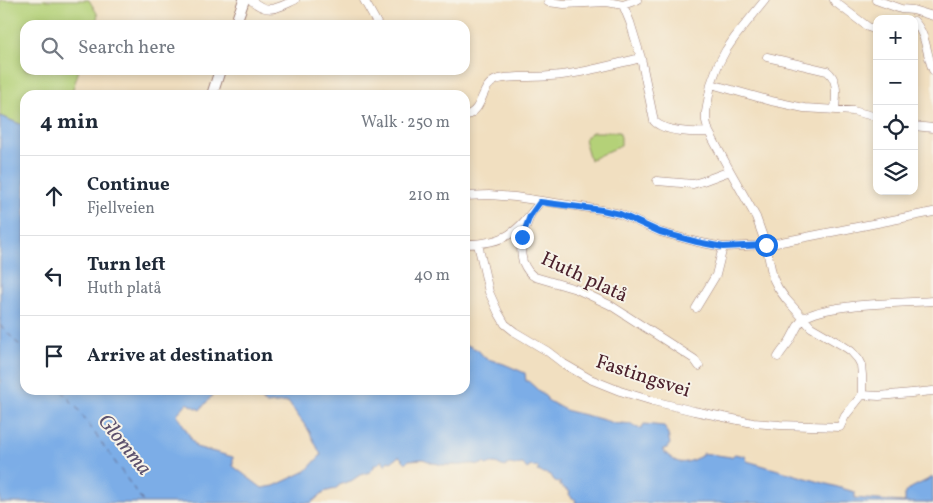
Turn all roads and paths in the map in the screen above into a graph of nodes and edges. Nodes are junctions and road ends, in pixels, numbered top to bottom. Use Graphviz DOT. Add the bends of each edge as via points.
graph roads {
  1 [pos="244,0"];
  2 [pos="251,0"];
  3 [pos="295,0"];
  4 [pos="364,0"];
  5 [pos="637,0"];
  6 [pos="765,0"];
  7 [pos="834,0"];
  8 [pos="876,0"];
  9 [pos="548,2"];
  10 [pos="623,5"];
  11 [pos="901,9"];
  12 [pos="908,15"];
  13 [pos="933,16"];
  14 [pos="237,20"];
  15 [pos="375,20"];
  16 [pos="918,26"];
  17 [pos="873,29"];
  18 [pos="767,57"];
  19 [pos="641,58"];
  20 [pos="933,70"];
  21 [pos="218,75"];
  22 [pos="711,84"];
  23 [pos="214,90"];
  24 [pos="835,109"];
  25 [pos="470,114"];
  26 [pos="873,116"];
  27 [pos="918,126"];
  28 [pos="933,128"];
  29 [pos="709,132"];
  30 [pos="730,171"];
  31 [pos="658,181"];
  32 [pos="470,196"];
  33 [pos="540,202"];
  34 [pos="933,212"];
  35 [pos="530,216"];
  36 [pos="470,244"];
  37 [pos="478,244"];
  38 [pos="766,245"];
  39 [pos="723,247"];
  40 [pos="933,301"];
  41 [pos="696,308"];
  42 [pos="803,319"];
  43 [pos="778,357"];
  44 [pos="699,366"];
  45 [pos="933,391"];
  46 [pos="862,395"];
  1 -- 14 [label="street"];
  2 -- 3 [label="street" via="268,9"];
  4 -- 15 [label="street"];
  5 -- 10 [label="street"];
  6 -- 22 [label="street" via="726,50"];
  7 -- 17 [label="street"];
  8 -- 11 [label="street"];
  9 -- 10 [label="street"];
  10 -- 19 [label="street"];
  11 -- 12 [label="street"];
  11 -- 13 [label="street"];
  16 -- 20 [label="street"];
  18 -- 24 [label="street" via="827,71 836,86"];
  19 -- 25 [label="street" via="579,72 498,79 486,88 479,106"];
  19 -- 29 [label="street" via="654,121 667,128"];
  21 -- 23 [label="street"];
  22 -- 24 [label="street" via="804,108"];
  22 -- 29 [label="street" via="706,112"];
  24 -- 26 [label="street"];
  27 -- 28 [label="street"];
  29 -- 30 [label="street"];
  30 -- 31 [label="street" via="693,184"];
  30 -- 38 [label="street" via="756,217"];
  32 -- 33 [label="street" via="515,197"];
  33 -- 35 [label="street"];
  33 -- 39 [label="street" via="620,214 660,232"];
  34 -- 38 [label="street"];
  35 -- 37 [label="street" via="508,236"];
  35 -- 44 [label="street, Huth platå" via="520,245 526,269 531,275 576,288 610,305 694,359"];
  36 -- 37 [label="street"];
  37 -- 46 [label="street, Fastingsvei" via="489,292 505,324 590,379 652,401 745,422 780,425 840,427"];
  38 -- 39 [label="street"];
  38 -- 42 [label="street" via="773,278"];
  39 -- 41 [label="street" via="716,275"];
  40 -- 42 [label="street" via="830,309"];
  42 -- 43 [label="street"];
  42 -- 46 [label="street" via="810,327 842,344 858,359"];
  45 -- 46 [label="street"];
}
